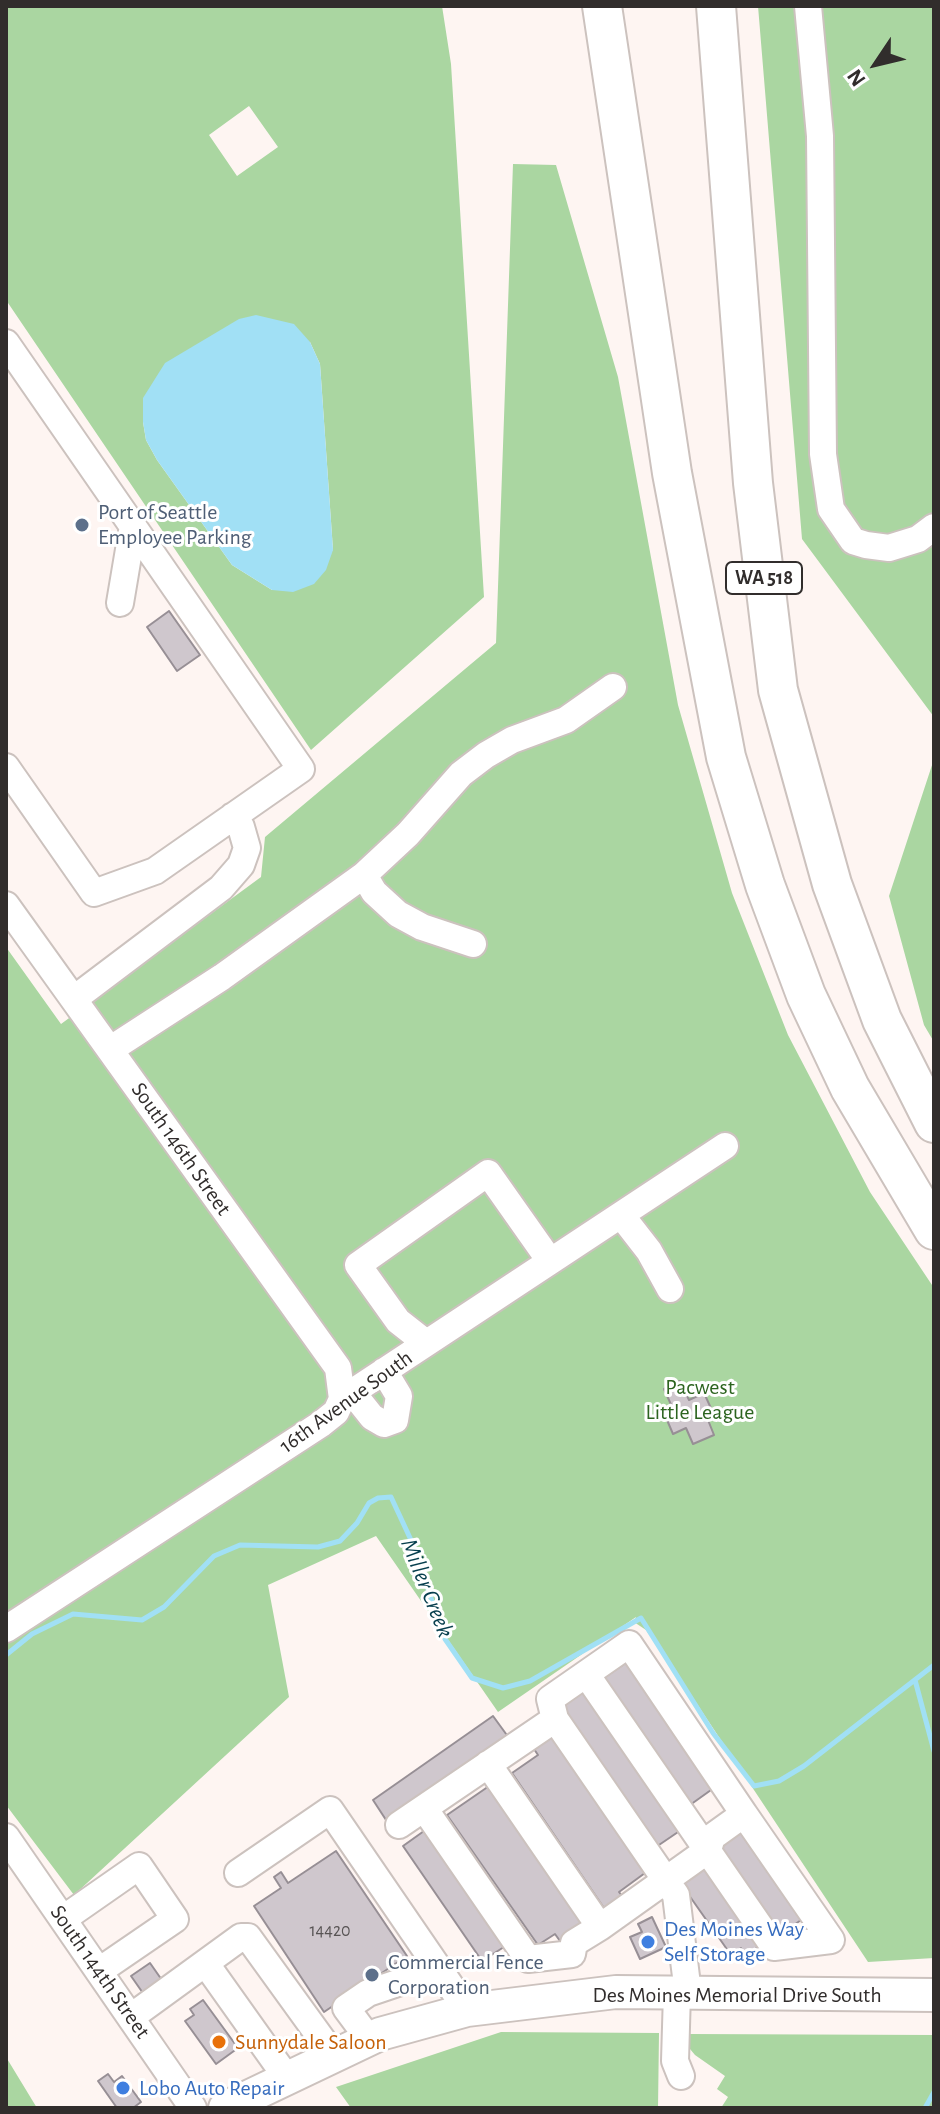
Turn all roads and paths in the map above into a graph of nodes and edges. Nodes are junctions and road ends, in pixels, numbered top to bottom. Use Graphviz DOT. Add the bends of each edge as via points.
graph roads {
  1 [pos="602,6"];
  2 [pos="716,6"];
  3 [pos="808,6"];
  4 [pos="6,343"];
  5 [pos="133,526"];
  6 [pos="934,527"];
  7 [pos="120,603"];
  8 [pos="613,687"];
  9 [pos="6,767"];
  10 [pos="233,816"];
  11 [pos="364,875"];
  12 [pos="6,905"];
  13 [pos="473,944"];
  14 [pos="74,999"];
  15 [pos="111,1049"];
  16 [pos="934,1123"];
  17 [pos="725,1146"];
  18 [pos="621,1215"];
  19 [pos="934,1230"];
  20 [pos="550,1261"];
  21 [pos="670,1289"];
  22 [pos="426,1343"];
  23 [pos="384,1371"];
  24 [pos="347,1395"];
  25 [pos="6,1629"];
  26 [pos="586,1674"];
  27 [pos="555,1719"];
  28 [pos="488,1764"];
  29 [pos="424,1808"];
  30 [pos="744,1814"];
  31 [pos="399,1825"];
  32 [pos="6,1837"];
  33 [pos="708,1850"];
  34 [pos="238,1873"];
  35 [pos="666,1881"];
  36 [pos="63,1919"];
  37 [pos="600,1927"];
  38 [pos="206,1964"];
  39 [pos="439,1969"];
  40 [pos="99,1971"];
  41 [pos="683,1993"];
  42 [pos="934,1995"];
  43 [pos="467,2010"];
  44 [pos="131,2017"];
  45 [pos="369,2039"];
  46 [pos="334,2056"];
  47 [pos="681,2076"];
  48 [pos="287,2078"];
  49 [pos="193,2108"];
  50 [pos="225,2108"];
  51 [pos="265,2108"];
  1 -- 19 [label="highway" via="672,473 726,757 806,995 850,1088"];
  2 -- 16 [label="highway, WA 518" via="753,483 778,690 832,884 882,1020"];
  3 -- 6 [label="street" via="820,136 823,454 831,509 853,541 866,545 889,548 918,539"];
  4 -- 5 [label="street"];
  5 -- 7 [label="street"];
  5 -- 10 [label="street" via="301,769"];
  8 -- 11 [label="street" via="566,720 486,755"];
  9 -- 10 [label="street" via="94,893 155,871"];
  10 -- 14 [label="street" via="247,848 241,865 181,920"];
  11 -- 13 [label="street" via="398,914"];
  11 -- 15 [label="street"];
  12 -- 14 [label="street, South 146th Street"];
  14 -- 15 [label="street, South 146th Street"];
  15 -- 24 [label="street, South 146th Street" via="338,1368"];
  17 -- 18 [label="street, 16th Avenue South"];
  18 -- 20 [label="street, 16th Avenue South"];
  18 -- 21 [label="street"];
  20 -- 22 [label="street, 16th Avenue South"];
  20 -- 22 [label="street" via="488,1173 358,1265 398,1321"];
  22 -- 23 [label="street, 16th Avenue South"];
  23 -- 24 [label="street, 16th Avenue South"];
  23 -- 24 [label="street" via="399,1396 395,1420 384,1424"];
  24 -- 25 [label="street, 16th Avenue South" via="321,1424"];
  26 -- 27 [label="street" via="550,1699"];
  26 -- 30 [label="street" via="629,1644"];
  26 -- 33 [label="street"];
  27 -- 28 [label="street"];
  27 -- 35 [label="street"];
  28 -- 29 [label="street"];
  28 -- 37 [label="street"];
  29 -- 31 [label="street"];
  29 -- 37 [label="street" via="528,1959 572,1954 574,1943"];
  30 -- 33 [label="street" via="712,1837"];
  30 -- 33 [label="street" via="831,1940 774,1947"];
  32 -- 36 [label="street, South 144th Street"];
  33 -- 35 [label="street"];
  34 -- 39 [label="street" via="330,1810"];
  35 -- 37 [label="street"];
  35 -- 41 [label="street" via="676,1895"];
  36 -- 40 [label="street, South 144th Street"];
  36 -- 40 [label="street" via="139,1866 154,1887 175,1919"];
  38 -- 44 [label="street"];
  38 -- 46 [label="street" via="241,1937 250,1938"];
  38 -- 48 [label="street"];
  39 -- 43 [label="street"];
  39 -- 45 [label="street" via="368,1993 346,2008"];
  40 -- 44 [label="street, South 144th Street"];
  41 -- 42 [label="main road, Des Moines Memorial Drive South"];
  41 -- 43 [label="main road, Des Moines Memorial Drive South" via="616,1992"];
  41 -- 47 [label="street" via="675,2061"];
  43 -- 45 [label="main road, Des Moines Memorial Drive South"];
  44 -- 49 [label="street, South 144th Street"];
  45 -- 46 [label="main road, Des Moines Memorial Drive South"];
  46 -- 48 [label="main road, Des Moines Memorial Drive South"];
  48 -- 50 [label="main road, Des Moines Memorial Drive South"];
  48 -- 51 [label="main road"];
}
